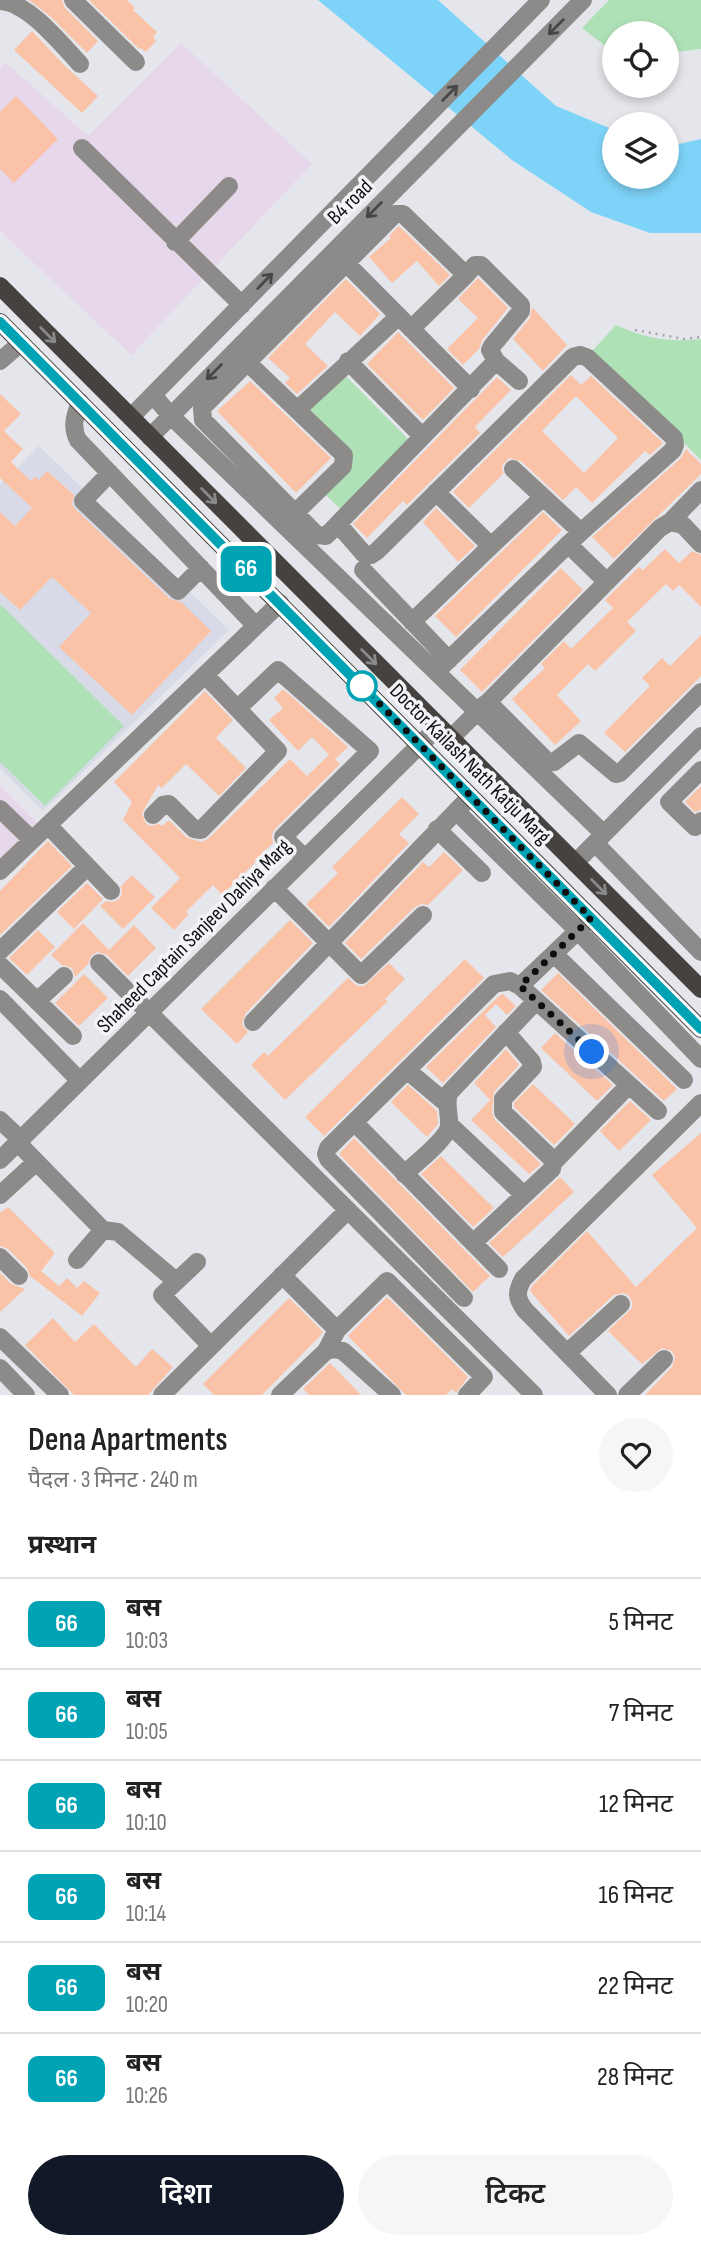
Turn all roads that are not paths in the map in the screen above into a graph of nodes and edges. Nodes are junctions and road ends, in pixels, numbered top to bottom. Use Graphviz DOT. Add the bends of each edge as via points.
graph roads {
  1 [pos="73,0"];
  2 [pos="541,0"];
  3 [pos="582,0"];
  4 [pos="0,1"];
  5 [pos="136,62"];
  6 [pos="80,64"];
  7 [pos="82,148"];
  8 [pos="229,186"];
  9 [pos="175,242"];
  10 [pos="340,256"];
  11 [pos="466,275"];
  12 [pos="0,286"];
  13 [pos="242,305"];
  14 [pos="0,322"];
  15 [pos="405,322"];
  16 [pos="21,343"];
  17 [pos="496,360"];
  18 [pos="0,361"];
  19 [pos="348,361"];
  20 [pos="247,362"];
  21 [pos="519,381"];
  22 [pos="471,388"];
  23 [pos="153,395"];
  24 [pos="80,402"];
  25 [pos="298,410"];
  26 [pos="171,416"];
  27 [pos="131,417"];
  28 [pos="422,436"];
  29 [pos="150,437"];
  30 [pos="513,470"];
  31 [pos="110,473"];
  32 [pos="701,491"];
  33 [pos="436,492"];
  34 [pos="543,497"];
  35 [pos="289,519"];
  36 [pos="670,522"];
  37 [pos="338,524"];
  38 [pos="575,538"];
  39 [pos="701,544"];
  40 [pos="491,546"];
  41 [pos="201,568"];
  42 [pos="363,570"];
  43 [pos="607,582"];
  44 [pos="280,603"];
  45 [pos="412,622"];
  46 [pos="256,626"];
  47 [pos="443,666"];
  48 [pos="205,675"];
  49 [pos="701,692"];
  50 [pos="482,707"];
  51 [pos="238,708"];
  52 [pos="445,732"];
  53 [pos="701,736"];
  54 [pos="419,745"];
  55 [pos="701,770"];
  56 [pos="470,796"];
  57 [pos="0,809"];
  58 [pos="456,811"];
  59 [pos="153,815"];
  60 [pos="701,821"];
  61 [pos="48,825"];
  62 [pos="437,829"];
  63 [pos="599,839"];
  64 [pos="32,840"];
  65 [pos="305,858"];
  66 [pos="575,863"];
  67 [pos="87,867"];
  68 [pos="0,871"];
  69 [pos="482,873"];
  70 [pos="274,888"];
  71 [pos="111,891"];
  72 [pos="423,915"];
  73 [pos="584,924"];
  74 [pos="328,941"];
  75 [pos="0,951"];
  76 [pos="701,952"];
  77 [pos="554,954"];
  78 [pos="99,963"];
  79 [pos="0,965"];
  80 [pos="64,976"];
  81 [pos="520,986"];
  82 [pos="701,989"];
  83 [pos="0,999"];
  84 [pos="37,1001"];
  85 [pos="536,1001"];
  86 [pos="149,1012"];
  87 [pos="253,1022"];
  88 [pos="701,1030"];
  89 [pos="506,1032"];
  90 [pos="73,1036"];
  91 [pos="701,1059"];
  92 [pos="408,1071"];
  93 [pos="684,1080"];
  94 [pos="80,1081"];
  95 [pos="629,1085"];
  96 [pos="446,1103"];
  97 [pos="701,1103"];
  98 [pos="658,1111"];
  99 [pos="0,1120"];
  100 [pos="355,1123"];
  101 [pos="449,1124"];
  102 [pos="19,1141"];
  103 [pos="0,1160"];
  104 [pos="36,1162"];
  105 [pos="553,1163"];
  106 [pos="404,1174"];
  107 [pos="0,1195"];
  108 [pos="524,1195"];
  109 [pos="348,1210"];
  110 [pos="103,1230"];
  111 [pos="473,1243"];
  112 [pos="0,1257"];
  113 [pos="77,1260"];
  114 [pos="197,1262"];
  115 [pos="499,1269"];
  116 [pos="282,1275"];
  117 [pos="19,1276"];
  118 [pos="176,1281"];
  119 [pos="464,1298"];
  120 [pos="621,1304"];
  121 [pos="337,1330"];
  122 [pos="1,1339"];
  123 [pos="211,1346"];
  124 [pos="326,1351"];
  125 [pos="567,1353"];
  126 [pos="664,1359"];
  127 [pos="0,1368"];
  128 [pos="385,1393"];
  129 [pos="26,1395"];
  130 [pos="60,1395"];
  131 [pos="162,1395"];
  132 [pos="280,1395"];
  133 [pos="467,1395"];
  134 [pos="534,1395"];
  135 [pos="608,1395"];
  136 [pos="627,1395"];
  1 -- 5 [label="street"];
  13 -- 2 [label="street, B4 road, one-way"];
  3 -- 10 [label="street, B4 road, one-way" via="422,162"];
  4 -- 6 [label="street" via="22,8"];
  7 -- 9 [label="street"];
  8 -- 9 [label="street"];
  9 -- 13 [label="street"];
  10 -- 11 [label="street" via="399,213"];
  10 -- 15 [label="street"];
  10 -- 20 [label="street"];
  10 -- 26 [label="street, B4 road, one-way"];
  11 -- 15 [label="street"];
  11 -- 17 [label="street" via="481,265 522,308 492,346"];
  12 -- 27 [label="main road, Doctor Kailash Nath Katju Marg, one-way"];
  13 -- 23 [label="street, B4 road"];
  14 -- 16 [label="main road, Doctor Kailash Nath Katju Marg"];
  15 -- 19 [label="street"];
  15 -- 22 [label="street"];
  16 -- 18 [label="street"];
  16 -- 24 [label="main road, Doctor Kailash Nath Katju Marg"];
  17 -- 21 [label="street"];
  17 -- 22 [label="street"];
  19 -- 25 [label="street"];
  19 -- 28 [label="street"];
  20 -- 25 [label="street"];
  20 -- 35 [label="street" via="201,414"];
  22 -- 28 [label="street"];
  23 -- 26 [label="street"];
  23 -- 27 [label="street, B4 road"];
  24 -- 31 [label="street" via="73,431"];
  24 -- 44 [label="main road, Doctor Kailash Nath Katju Marg"];
  25 -- 35 [label="street" via="345,460"];
  26 -- 29 [label="street, B4 road"];
  26 -- 35 [label="street"];
  27 -- 29 [label="main road, Doctor Kailash Nath Katju Marg"];
  28 -- 37 [label="street"];
  29 -- 52 [label="main road, Doctor Kailash Nath Katju Marg, one-way"];
  30 -- 34 [label="street"];
  31 -- 41 [label="street"];
  31 -- 41 [label="street" via="83,501 178,592"];
  32 -- 36 [label="street, Shaheed Captain Sanjeev Dahiya Marg"];
  33 -- 37 [label="street" via="372,555 364,554"];
  33 -- 38 [label="street" via="580,355 674,438 675,445"];
  33 -- 40 [label="street"];
  34 -- 38 [label="street"];
  34 -- 40 [label="street"];
  35 -- 37 [label="street" via="322,537"];
  35 -- 47 [label="street"];
  36 -- 39 [label="street" via="683,525"];
  36 -- 43 [label="street, Shaheed Captain Sanjeev Dahiya Marg"];
  38 -- 43 [label="street"];
  38 -- 47 [label="street"];
  40 -- 45 [label="street"];
  41 -- 46 [label="street"];
  42 -- 45 [label="street"];
  43 -- 50 [label="street, Shaheed Captain Sanjeev Dahiya Marg"];
  44 -- 46 [label="street"];
  44 -- 54 [label="main road, Doctor Kailash Nath Katju Marg"];
  45 -- 47 [label="street"];
  46 -- 48 [label="street"];
  47 -- 50 [label="street"];
  48 -- 51 [label="street"];
  48 -- 61 [label="street"];
  49 -- 50 [label="street" via="616,774 579,743 554,762 547,761"];
  50 -- 52 [label="street, Shaheed Captain Sanjeev Dahiya Marg"];
  50 -- 63 [label="street"];
  51 -- 59 [label="street" via="278,751 201,830 194,829 169,804"];
  51 -- 65 [label="street" via="278,670 370,751 284,837"];
  52 -- 54 [label="street, Shaheed Captain Sanjeev Dahiya Marg"];
  52 -- 66 [label="main road, Doctor Kailash Nath Katju Marg"];
  53 -- 63 [label="street"];
  54 -- 56 [label="main road, Doctor Kailash Nath Katju Marg"];
  54 -- 65 [label="street, Shaheed Captain Sanjeev Dahiya Marg"];
  55 -- 60 [label="street" via="669,802 695,827"];
  56 -- 58 [label="street"];
  56 -- 73 [label="main road, Doctor Kailash Nath Katju Marg"];
  57 -- 64 [label="street"];
  58 -- 62 [label="street"];
  58 -- 73 [label="street"];
  61 -- 64 [label="street"];
  61 -- 67 [label="street"];
  62 -- 69 [label="street"];
  62 -- 74 [label="street"];
  63 -- 66 [label="street"];
  63 -- 76 [label="street"];
  64 -- 68 [label="street"];
  65 -- 70 [label="street, Shaheed Captain Sanjeev Dahiya Marg"];
  66 -- 82 [label="main road, Doctor Kailash Nath Katju Marg, one-way"];
  67 -- 71 [label="street"];
  67 -- 75 [label="street"];
  70 -- 74 [label="street"];
  70 -- 86 [label="street, Shaheed Captain Sanjeev Dahiya Marg"];
  72 -- 74 [label="street" via="361,975"];
  73 -- 77 [label="street"];
  73 -- 88 [label="main road, Doctor Kailash Nath Katju Marg"];
  73 -- 91 [label="street"];
  74 -- 87 [label="street"];
  77 -- 81 [label="street"];
  77 -- 93 [label="street"];
  78 -- 86 [label="street"];
  79 -- 84 [label="street"];
  80 -- 84 [label="street"];
  81 -- 85 [label="street"];
  81 -- 92 [label="street" via="510,981 494,984"];
  83 -- 94 [label="street"];
  84 -- 90 [label="street"];
  85 -- 89 [label="street"];
  85 -- 95 [label="street"];
  86 -- 94 [label="street, Shaheed Captain Sanjeev Dahiya Marg"];
  86 -- 109 [label="street"];
  89 -- 96 [label="street" via="449,1093"];
  89 -- 105 [label="street" via="533,1067 503,1099 503,1112"];
  92 -- 96 [label="street"];
  92 -- 100 [label="street"];
  94 -- 102 [label="street, Shaheed Captain Sanjeev Dahiya Marg"];
  95 -- 98 [label="street"];
  95 -- 105 [label="street"];
  96 -- 101 [label="street"];
  97 -- 125 [label="street" via="517,1290 518,1300"];
  99 -- 102 [label="street"];
  100 -- 106 [label="street"];
  100 -- 119 [label="street" via="328,1148 328,1159"];
  101 -- 106 [label="street" via="446,1135"];
  101 -- 108 [label="street"];
  102 -- 103 [label="street, Shaheed Captain Sanjeev Dahiya Marg"];
  102 -- 104 [label="street"];
  104 -- 107 [label="street"];
  104 -- 110 [label="street"];
  105 -- 108 [label="street"];
  106 -- 111 [label="street"];
  108 -- 111 [label="street"];
  109 -- 116 [label="street"];
  109 -- 134 [label="street"];
  110 -- 113 [label="street"];
  110 -- 118 [label="street" via="118,1232"];
  111 -- 115 [label="street"];
  112 -- 117 [label="street"];
  114 -- 118 [label="street"];
  116 -- 121 [label="street"];
  116 -- 123 [label="street"];
  118 -- 123 [label="street" via="162,1296"];
  120 -- 125 [label="street"];
  121 -- 124 [label="street"];
  121 -- 133 [label="street" via="387,1281 484,1377"];
  122 -- 130 [label="street"];
  123 -- 131 [label="street"];
  124 -- 128 [label="street" via="343,1351"];
  124 -- 132 [label="street"];
  125 -- 135 [label="street"];
  126 -- 136 [label="street"];
  127 -- 129 [label="street"];
}
